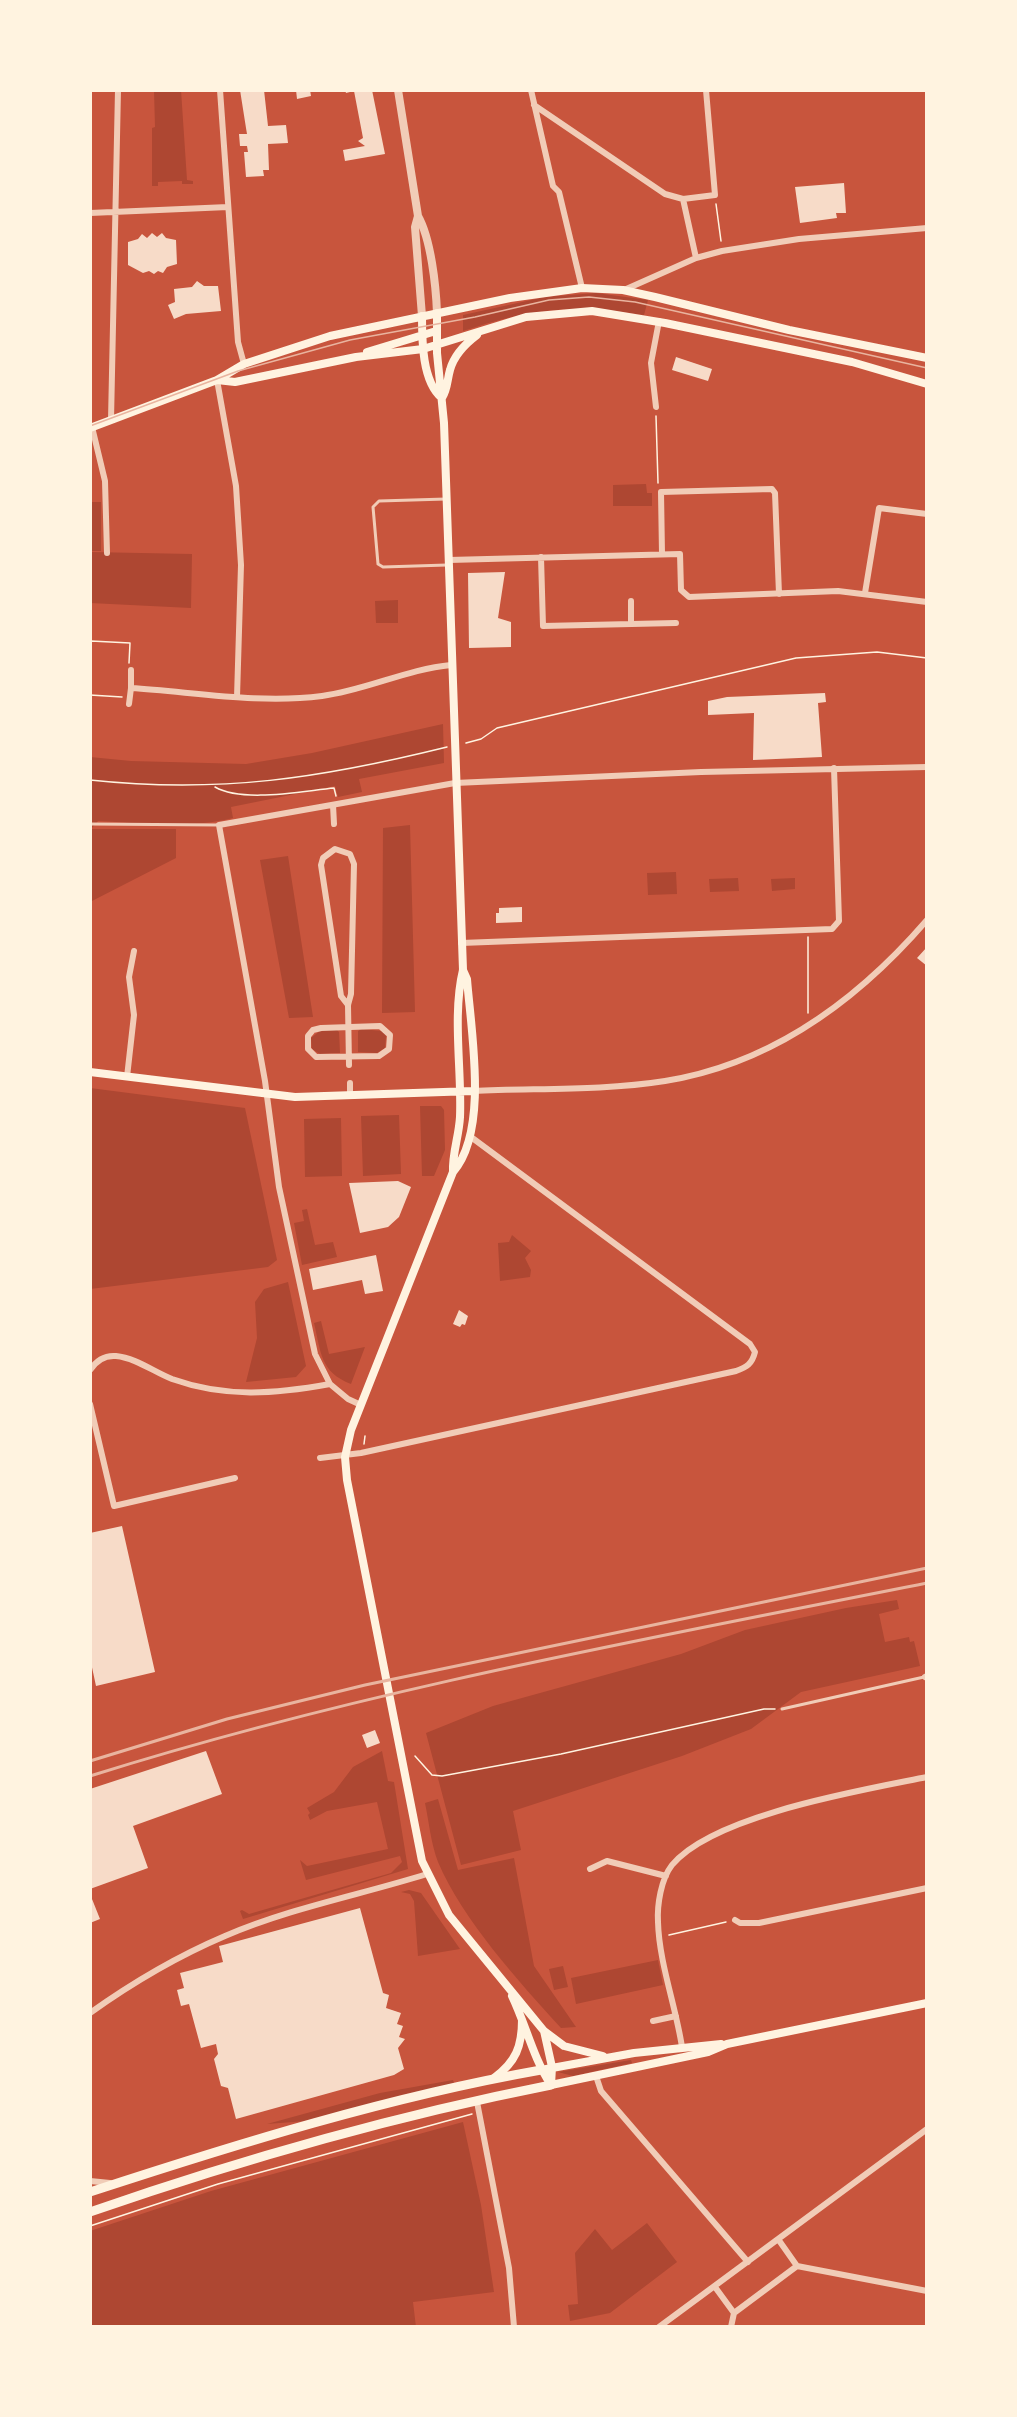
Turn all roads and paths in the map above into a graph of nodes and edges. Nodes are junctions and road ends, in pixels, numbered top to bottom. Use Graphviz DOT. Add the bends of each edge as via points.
graph roads {
  1 [pos="118,90"];
  2 [pos="220,90"];
  3 [pos="398,90"];
  4 [pos="531,90"];
  5 [pos="706,90"];
  6 [pos="534,105"];
  7 [pos="715,195"];
  8 [pos="682,199"];
  9 [pos="228,207"];
  10 [pos="117,212"];
  11 [pos="90,213"];
  12 [pos="418,216"];
  13 [pos="927,228"];
  14 [pos="722,251"];
  15 [pos="696,258"];
  16 [pos="582,288"];
  17 [pos="623,290"];
  18 [pos="436,313"];
  19 [pos="422,316"];
  20 [pos="659,321"];
  21 [pos="484,329"];
  22 [pos="436,331"];
  23 [pos="422,335"];
  24 [pos="437,346"];
  25 [pos="423,349"];
  26 [pos="356,357"];
  27 [pos="927,358"];
  28 [pos="244,364"];
  29 [pos="217,380"];
  30 [pos="927,384"];
  31 [pos="442,398"];
  32 [pos="656,407"];
  33 [pos="111,420"];
  34 [pos="91,427"];
  35 [pos="661,492"];
  36 [pos="446,499"];
  37 [pos="927,514"];
  38 [pos="107,553"];
  39 [pos="662,554"];
  40 [pos="541,557"];
  41 [pos="449,563"];
  42 [pos="865,593"];
  43 [pos="779,594"];
  44 [pos="631,601"];
  45 [pos="927,602"];
  46 [pos="676,623"];
  47 [pos="631,624"];
  48 [pos="90,658"];
  49 [pos="927,658"];
  50 [pos="451,665"];
  51 [pos="131,670"];
  52 [pos="130,688"];
  53 [pos="90,695"];
  54 [pos="237,697"];
  55 [pos="130,701"];
  56 [pos="466,742"];
  57 [pos="438,749"];
  58 [pos="927,767"];
  59 [pos="834,768"];
  60 [pos="90,780"];
  61 [pos="455,783"];
  62 [pos="214,786"];
  63 [pos="336,797"];
  64 [pos="333,805"];
  65 [pos="90,824"];
  66 [pos="334,824"];
  67 [pos="219,825"];
  68 [pos="927,920"];
  69 [pos="807,930"];
  70 [pos="461,943"];
  71 [pos="134,951"];
  72 [pos="463,970"];
  73 [pos="348,1005"];
  74 [pos="808,1026"];
  75 [pos="348,1027"];
  76 [pos="349,1056"];
  77 [pos="349,1065"];
  78 [pos="90,1072"];
  79 [pos="127,1077"];
  80 [pos="350,1083"];
  81 [pos="460,1091"];
  82 [pos="473,1091"];
  83 [pos="266,1094"];
  84 [pos="350,1095"];
  85 [pos="471,1137"];
  86 [pos="453,1172"];
  87 [pos="90,1370"];
  88 [pos="330,1384"];
  89 [pos="90,1404"];
  90 [pos="361,1405"];
  91 [pos="345,1456"];
  92 [pos="321,1458"];
  93 [pos="235,1478"];
  94 [pos="926,1676"];
  95 [pos="782,1708"];
  96 [pos="415,1756"];
  97 [pos="927,1777"];
  98 [pos="590,1869"];
  99 [pos="427,1874"];
  100 [pos="666,1876"];
  101 [pos="927,1888"];
  102 [pos="735,1920"];
  103 [pos="660,1937"];
  104 [pos="509,1989"];
  105 [pos="927,2003"];
  106 [pos="90,2013"];
  107 [pos="522,2016"];
  108 [pos="676,2016"];
  109 [pos="653,2021"];
  110 [pos="544,2031"];
  111 [pos="728,2044"];
  112 [pos="682,2047"];
  113 [pos="609,2057"];
  114 [pos="552,2067"];
  115 [pos="541,2070"];
  116 [pos="596,2076"];
  117 [pos="494,2078"];
  118 [pos="551,2085"];
  119 [pos="477,2102"];
  120 [pos="471,2114"];
  121 [pos="927,2129"];
  122 [pos="90,2181"];
  123 [pos="119,2182"];
  124 [pos="90,2192"];
  125 [pos="90,2212"];
  126 [pos="90,2226"];
  127 [pos="778,2239"];
  128 [pos="748,2262"];
  129 [pos="797,2266"];
  130 [pos="715,2287"];
  131 [pos="927,2291"];
  132 [pos="734,2313"];
  133 [pos="514,2327"];
  134 [pos="659,2327"];
  135 [pos="731,2327"];
  1 -- 10 [label="street"];
  2 -- 9 [label="street"];
  3 -- 12 [label="street"];
  4 -- 6 [label="street"];
  5 -- 7 [label="street"];
  6 -- 8 [label="street" via="665,194"];
  6 -- 16 [label="street"];
  7 -- 8 [label="street"];
  7 -- 14 [label="path"];
  8 -- 15 [label="street"];
  9 -- 10 [label="street"];
  9 -- 28 [label="street" via="238,342"];
  10 -- 11 [label="street"];
  10 -- 33 [label="street"];
  12 -- 18 [label="street" via="436,292"];
  12 -- 19 [label="street" via="415,227"];
  13 -- 14 [label="street" via="800,239"];
  14 -- 15 [label="street"];
  15 -- 17 [label="street"];
  16 -- 17 [label="main road"];
  16 -- 18 [label="main road"];
  17 -- 27 [label="main road"];
  18 -- 19 [label="main road"];
  18 -- 22 [label="main road"];
  19 -- 23 [label="main road"];
  19 -- 28 [label="main road" via="330,336"];
  20 -- 21 [label="main road" via="592,311 526,317"];
  20 -- 30 [label="main road" via="852,362"];
  20 -- 32 [label="street" via="651,363"];
  21 -- 24 [label="main road"];
  21 -- 31 [label="main road" via="462,348 451,366"];
  22 -- 23 [label="main road"];
  22 -- 24 [label="main road"];
  23 -- 25 [label="main road"];
  23 -- 26 [label="main road"];
  24 -- 25 [label="main road"];
  24 -- 31 [label="main road"];
  25 -- 26 [label="main road"];
  25 -- 31 [label="main road" via="435,392"];
  26 -- 29 [label="main road" via="235,382"];
  28 -- 29 [label="main road"];
  29 -- 33 [label="main road"];
  29 -- 54 [label="street" via="236,486 241,565"];
  31 -- 36 [label="main road"];
  32 -- 35 [label="path"];
  33 -- 34 [label="main road"];
  34 -- 38 [label="street" via="105,481"];
  35 -- 39 [label="street"];
  35 -- 43 [label="street" via="774,490"];
  36 -- 41 [label="main road"];
  36 -- 41 [label="lane" via="375,503 374,534 376,560 383,567"];
  37 -- 42 [label="street" via="879,508"];
  39 -- 40 [label="street"];
  39 -- 43 [label="street" via="680,554 681,590 689,597"];
  40 -- 41 [label="street"];
  40 -- 47 [label="street" via="543,626"];
  41 -- 50 [label="main road"];
  42 -- 43 [label="street"];
  42 -- 45 [label="street"];
  44 -- 47 [label="street"];
  46 -- 47 [label="street"];
  48 -- 51 [label="path" via="91,641 130,642"];
  49 -- 56 [label="path" via="877,652 796,658 497,728 481,739"];
  50 -- 54 [label="street" via="325,696"];
  50 -- 61 [label="main road"];
  51 -- 52 [label="street"];
  52 -- 54 [label="street"];
  52 -- 55 [label="street"];
  53 -- 55 [label="path"];
  57 -- 62 [label="path" via="305,777"];
  58 -- 59 [label="street"];
  59 -- 61 [label="street"];
  59 -- 69 [label="street" via="839,921 832,929"];
  60 -- 62 [label="path"];
  61 -- 64 [label="street"];
  61 -- 70 [label="main road"];
  62 -- 63 [label="path" via="225,793 250,795 334,788"];
  64 -- 66 [label="street"];
  64 -- 67 [label="street"];
  65 -- 67 [label="lane"];
  67 -- 83 [label="street"];
  68 -- 74 [label="street" via="853,994"];
  69 -- 70 [label="street"];
  69 -- 74 [label="path"];
  70 -- 72 [label="main road"];
  71 -- 79 [label="street" via="129,976 134,1015"];
  72 -- 81 [label="main road" via="459,1003"];
  72 -- 82 [label="main road" via="467,980"];
  73 -- 73 [label="street" via="341,996 321,865 322,858 335,845 350,854 354,864"];
  73 -- 75 [label="street"];
  74 -- 82 [label="street" via="749,1057 669,1080"];
  75 -- 76 [label="street"];
  75 -- 76 [label="street" via="313,1030 307,1043 316,1057"];
  75 -- 76 [label="street" via="380,1026 390,1035 391,1042 389,1049 379,1056"];
  76 -- 77 [label="street"];
  78 -- 79 [label="main road"];
  79 -- 83 [label="main road"];
  80 -- 84 [label="street"];
  81 -- 82 [label="main road"];
  81 -- 84 [label="main road"];
  81 -- 86 [label="main road"];
  82 -- 85 [label="main road"];
  83 -- 84 [label="main road"];
  83 -- 88 [label="street" via="279,1187 315,1354"];
  85 -- 86 [label="main road" via="464,1160"];
  85 -- 91 [label="street" via="750,1344 755,1352 753,1358 736,1371"];
  86 -- 90 [label="main road"];
  87 -- 88 [label="street" via="96,1362 115,1356 171,1378 225,1392 273,1393"];
  88 -- 90 [label="street"];
  89 -- 93 [label="street" via="114,1506"];
  90 -- 91 [label="main road"];
  91 -- 92 [label="street"];
  91 -- 99 [label="main road"];
  94 -- 95 [label="lane"];
  95 -- 96 [label="path" via="442,1776 432,1775"];
  97 -- 100 [label="street" via="837,1796 747,1822 694,1844"];
  98 -- 100 [label="street" via="607,1861"];
  99 -- 104 [label="main road" via="449,1915"];
  99 -- 106 [label="street" via="226,1935 181,1956"];
  100 -- 103 [label="street" via="659,1907"];
  101 -- 102 [label="street" via="759,1923"];
  102 -- 103 [label="path"];
  103 -- 108 [label="street"];
  104 -- 107 [label="main road"];
  104 -- 110 [label="main road"];
  105 -- 111 [label="main road"];
  107 -- 115 [label="main road"];
  107 -- 117 [label="main road" via="517,2055"];
  108 -- 109 [label="street"];
  108 -- 112 [label="street"];
  110 -- 113 [label="main road" via="570,2048"];
  110 -- 114 [label="main road"];
  111 -- 112 [label="main road"];
  111 -- 116 [label="main road" via="708,2052"];
  112 -- 113 [label="main road"];
  113 -- 114 [label="main road"];
  114 -- 115 [label="main road"];
  114 -- 118 [label="main road"];
  115 -- 117 [label="highway"];
  115 -- 118 [label="main road"];
  116 -- 118 [label="main road"];
  116 -- 128 [label="street" via="601,2091"];
  117 -- 123 [label="highway" via="352,2114"];
  118 -- 119 [label="highway"];
  119 -- 125 [label="highway" via="278,2154"];
  119 -- 133 [label="street" via="509,2268"];
  120 -- 126 [label="path" via="218,2184"];
  121 -- 127 [label="street"];
  122 -- 123 [label="street"];
  123 -- 124 [label="highway"];
  127 -- 128 [label="street"];
  127 -- 129 [label="street"];
  128 -- 130 [label="street"];
  129 -- 131 [label="street"];
  129 -- 132 [label="street"];
  130 -- 132 [label="street"];
  130 -- 134 [label="street"];
  132 -- 135 [label="street"];
}
